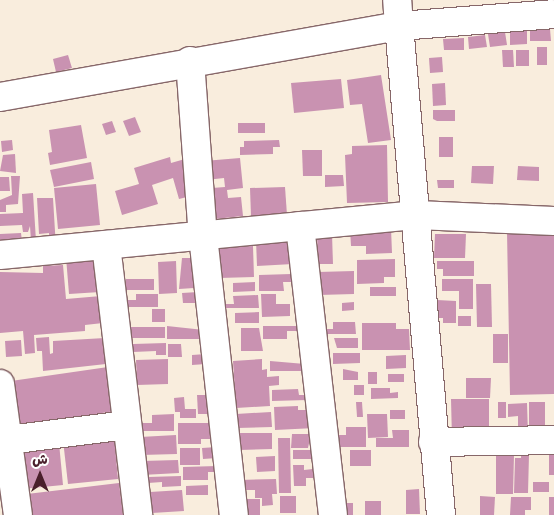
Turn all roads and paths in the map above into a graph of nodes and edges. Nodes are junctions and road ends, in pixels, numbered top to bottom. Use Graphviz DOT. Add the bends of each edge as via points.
graph roads {
  1 [pos="398,13"];
  2 [pos="554,14"];
  3 [pos="190,61"];
  4 [pos="0,97"];
  5 [pos="418,215"];
  6 [pos="554,221"];
  7 [pos="300,226"];
  8 [pos="203,236"];
  9 [pos="106,245"];
  10 [pos="0,256"];
  11 [pos="0,384"];
  12 [pos="127,425"];
  13 [pos="4,440"];
  14 [pos="554,440"];
  15 [pos="433,442"];
  16 [pos="18,515"];
  17 [pos="138,515"];
  18 [pos="234,515"];
  19 [pos="333,515"];
  20 [pos="440,515"];
  1 -- 2 [label="street"];
  1 -- 3 [label="street"];
  1 -- 5 [label="street"];
  3 -- 4 [label="street"];
  3 -- 8 [label="street"];
  5 -- 6 [label="street"];
  5 -- 7 [label="street"];
  5 -- 15 [label="street"];
  7 -- 8 [label="street"];
  7 -- 19 [label="street"];
  8 -- 9 [label="street"];
  8 -- 18 [label="street"];
  9 -- 10 [label="street"];
  9 -- 12 [label="street"];
  11 -- 13 [label="street"];
  12 -- 13 [label="street"];
  12 -- 17 [label="street"];
  13 -- 16 [label="street"];
  14 -- 15 [label="street"];
  15 -- 20 [label="street"];
}
